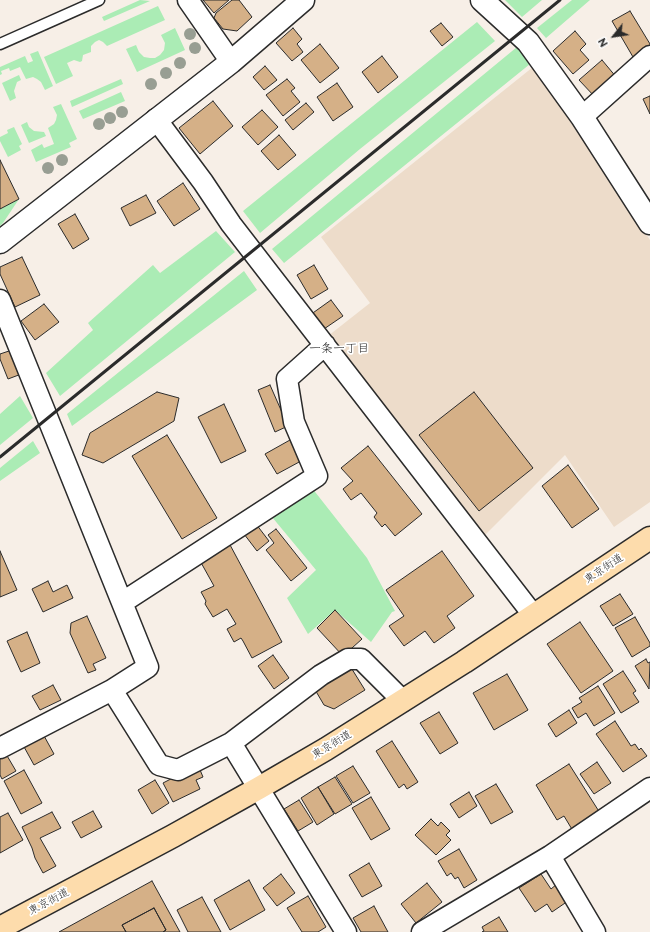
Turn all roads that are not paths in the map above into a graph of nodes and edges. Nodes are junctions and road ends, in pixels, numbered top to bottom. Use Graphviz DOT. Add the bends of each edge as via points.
graph roads {
  1 [pos="99,0"];
  2 [pos="188,0"];
  3 [pos="303,0"];
  4 [pos="482,0"];
  5 [pos="0,44"];
  6 [pos="650,56"];
  7 [pos="231,62"];
  8 [pos="582,117"];
  9 [pos="156,119"];
  10 [pos="648,214"];
  11 [pos="0,242"];
  12 [pos="0,300"];
  13 [pos="325,346"];
  14 [pos="650,538"];
  15 [pos="122,602"];
  16 [pos="534,616"];
  17 [pos="112,690"];
  18 [pos="403,701"];
  19 [pos="231,743"];
  20 [pos="0,748"];
  21 [pos="259,788"];
  22 [pos="650,788"];
  23 [pos="550,856"];
  24 [pos="0,928"];
  25 [pos="346,932"];
  26 [pos="422,932"];
  27 [pos="595,932"];
  1 -- 5 [label="lane"];
  2 -- 7 [label="street"];
  3 -- 7 [label="street"];
  4 -- 8 [label="street" via="528,42"];
  6 -- 8 [label="street"];
  7 -- 9 [label="street"];
  8 -- 10 [label="street"];
  9 -- 11 [label="street"];
  9 -- 13 [label="street" via="204,182 231,224"];
  12 -- 15 [label="street"];
  13 -- 15 [label="street" via="287,379 294,422 317,476"];
  13 -- 16 [label="street"];
  14 -- 16 [label="highway, 東京街道"];
  15 -- 17 [label="street" via="148,667"];
  16 -- 18 [label="highway, 東京街道"];
  17 -- 19 [label="street" via="159,765 178,770"];
  17 -- 20 [label="street"];
  18 -- 19 [label="street" via="361,659 348,659 321,675"];
  18 -- 21 [label="highway, 東京街道"];
  19 -- 21 [label="street"];
  21 -- 24 [label="highway, 東京街道"];
  21 -- 25 [label="street"];
  22 -- 23 [label="street"];
  23 -- 26 [label="street"];
  23 -- 27 [label="street"];
}
